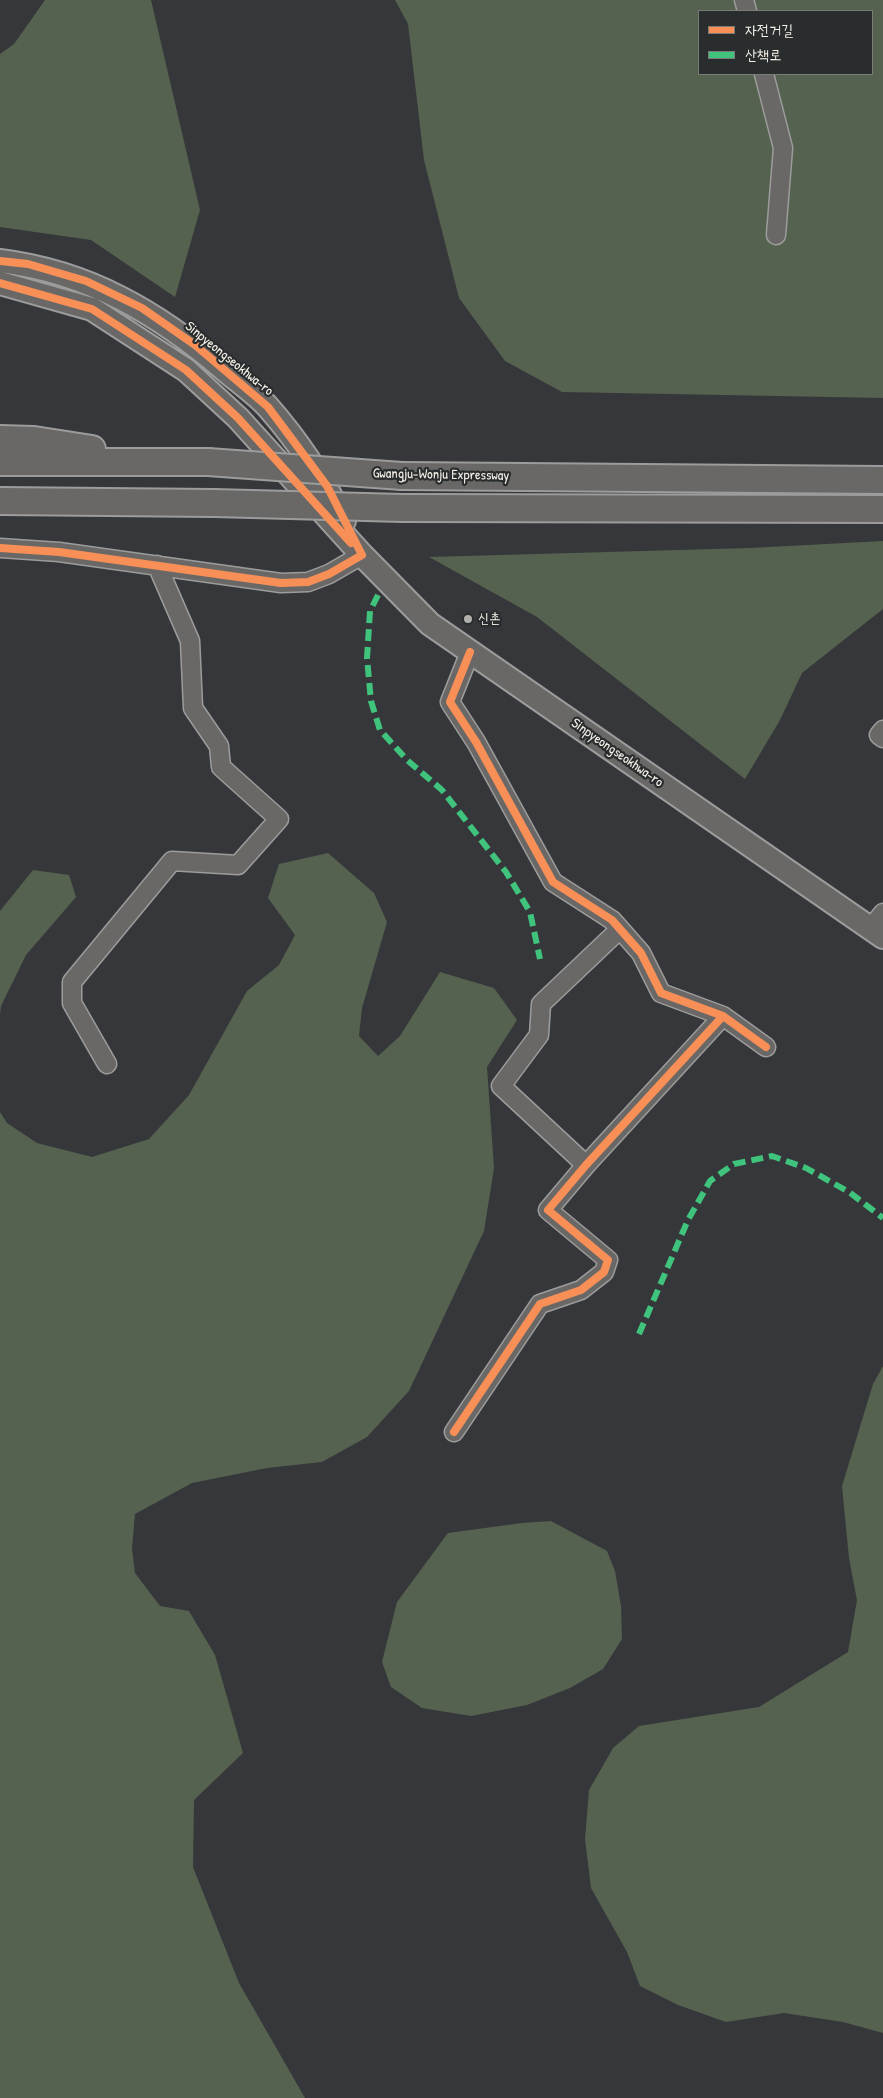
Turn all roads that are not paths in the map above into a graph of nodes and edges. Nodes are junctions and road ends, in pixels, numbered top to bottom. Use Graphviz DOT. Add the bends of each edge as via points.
graph roads {
  1 [pos="764,75"];
  2 [pos="776,235"];
  3 [pos="0,261"];
  4 [pos="0,283"];
  5 [pos="0,439"];
  6 [pos="174,461"];
  7 [pos="0,462"];
  8 [pos="883,480"];
  9 [pos="0,501"];
  10 [pos="883,509"];
  11 [pos="0,548"];
  12 [pos="362,555"];
  13 [pos="157,565"];
  14 [pos="470,652"];
  15 [pos="883,730"];
  16 [pos="883,738"];
  17 [pos="879,926"];
  18 [pos="620,929"];
  19 [pos="723,1016"];
  20 [pos="766,1047"];
  21 [pos="107,1064"];
  22 [pos="586,1165"];
  23 [pos="454,1432"];
  1 -- 2 [label="street" via="783,148"];
  3 -- 12 [label="main road, Sinpyeongseokhwa-ro" via="28,264 86,281 142,308 195,345 268,407 327,486"];
  4 -- 12 [label="main road, Sinpyeongseokhwa-ro" via="92,309 186,370 238,418"];
  5 -- 6 [label="highway" via="34,440"];
  6 -- 7 [label="highway, Gwangju-Wonju Expressway"];
  6 -- 8 [label="highway, Gwangju-Wonju Expressway, bridge" via="402,476"];
  9 -- 10 [label="highway, bridge" via="403,508"];
  11 -- 13 [label="street"];
  12 -- 13 [label="street" via="308,582 281,583"];
  12 -- 14 [label="main road, Sinpyeongseokhwa-ro" via="430,624"];
  13 -- 21 [label="street" via="190,641 193,708 219,746 221,767 279,819 238,865 172,861 72,982 72,1003"];
  14 -- 17 [label="main road, Sinpyeongseokhwa-ro"];
  14 -- 18 [label="street" via="450,702 476,742 553,882 612,920"];
  15 -- 16 [label="street" via="879,735"];
  18 -- 19 [label="street" via="641,953 661,993"];
  18 -- 22 [label="street" via="541,1004 539,1035 501,1086"];
  19 -- 20 [label="street"];
  19 -- 22 [label="street"];
  22 -- 23 [label="street" via="548,1210 608,1260 604,1272 581,1290 540,1304"];
}
